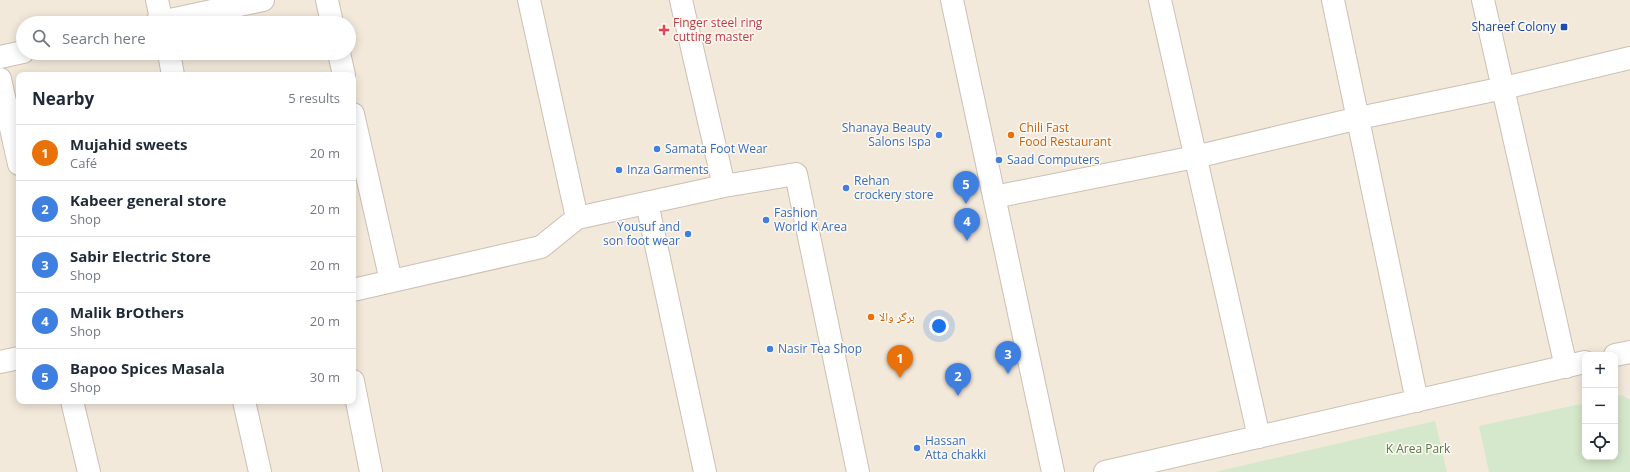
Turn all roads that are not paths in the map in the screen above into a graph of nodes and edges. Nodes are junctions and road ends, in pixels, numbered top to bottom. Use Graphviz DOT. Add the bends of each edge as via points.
graph roads {
  1 [pos="157,0"];
  2 [pos="263,0"];
  3 [pos="327,0"];
  4 [pos="529,0"];
  5 [pos="681,0"];
  6 [pos="952,0"];
  7 [pos="1160,0"];
  8 [pos="1333,0"];
  9 [pos="1483,0"];
  10 [pos="159,16"];
  11 [pos="191,16"];
  12 [pos="330,16"];
  13 [pos="16,54"];
  14 [pos="0,57"];
  15 [pos="1630,58"];
  16 [pos="170,60"];
  17 [pos="341,60"];
  18 [pos="172,72"];
  19 [pos="343,72"];
  20 [pos="0,79"];
  21 [pos="1504,88"];
  22 [pos="1359,118"];
  23 [pos="356,127"];
  24 [pos="16,151"];
  25 [pos="1196,157"];
  26 [pos="724,186"];
  27 [pos="994,197"];
  28 [pos="647,203"];
  29 [pos="577,218"];
  30 [pos="391,281"];
  31 [pos="356,289"];
  32 [pos="1630,352"];
  33 [pos="1618,354"];
  34 [pos="16,359"];
  35 [pos="0,362"];
  36 [pos="1576,365"];
  37 [pos="356,396"];
  38 [pos="1417,401"];
  39 [pos="73,404"];
  40 [pos="245,404"];
  41 [pos="1260,437"];
  42 [pos="89,472"];
  43 [pos="260,472"];
  44 [pos="371,472"];
  45 [pos="705,472"];
  46 [pos="858,472"];
  47 [pos="1052,472"];
  48 [pos="1105,472"];
  1 -- 10 [label="street"];
  2 -- 11 [label="street"];
  3 -- 12 [label="street"];
  4 -- 29 [label="street"];
  5 -- 26 [label="street"];
  6 -- 27 [label="street"];
  7 -- 25 [label="street"];
  8 -- 22 [label="street"];
  9 -- 21 [label="street"];
  13 -- 14 [label="street"];
  15 -- 21 [label="street"];
  16 -- 18 [label="street"];
  17 -- 19 [label="street"];
  20 -- 24 [label="street"];
  21 -- 22 [label="street"];
  21 -- 36 [label="street"];
  22 -- 25 [label="street"];
  22 -- 38 [label="street"];
  23 -- 30 [label="street"];
  25 -- 27 [label="street"];
  25 -- 41 [label="street"];
  26 -- 28 [label="street"];
  26 -- 46 [label="street" via="796,174"];
  27 -- 47 [label="street"];
  28 -- 29 [label="street"];
  28 -- 45 [label="street"];
  29 -- 30 [label="street" via="541,247"];
  30 -- 31 [label="street"];
  32 -- 33 [label="street"];
  34 -- 35 [label="street"];
  36 -- 38 [label="street"];
  37 -- 44 [label="street"];
  38 -- 41 [label="street"];
  39 -- 42 [label="street"];
  40 -- 43 [label="street"];
  41 -- 48 [label="street"];
}
